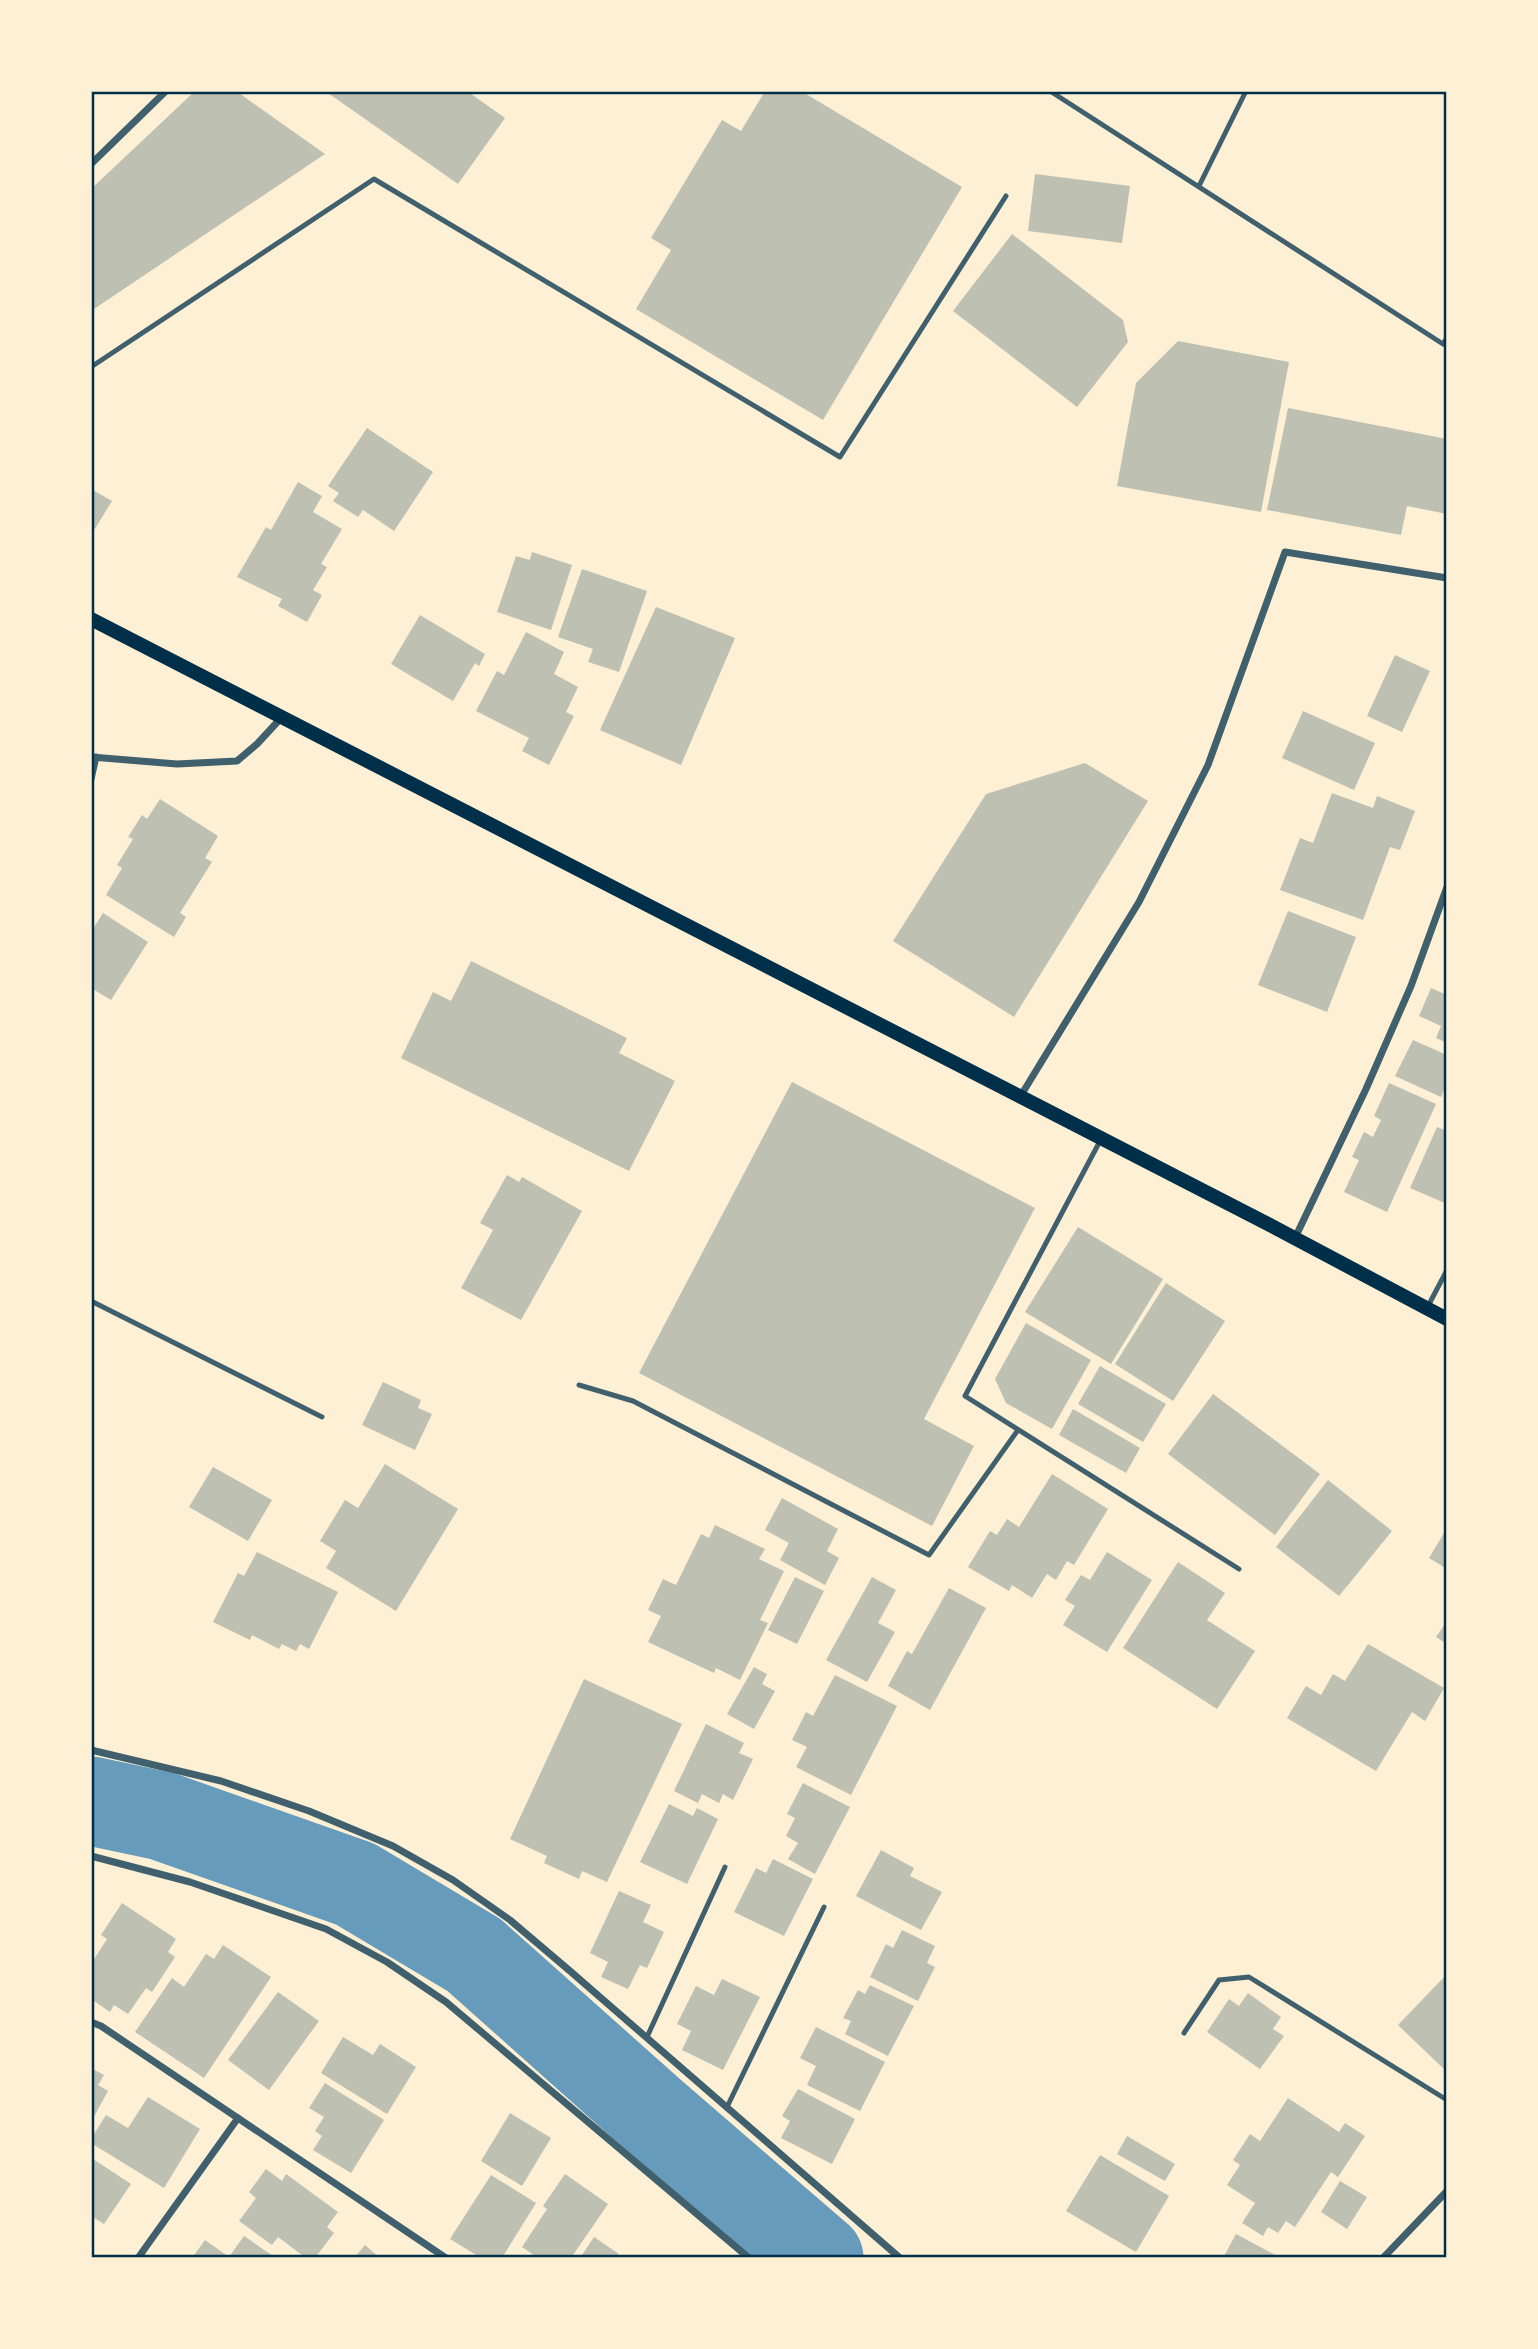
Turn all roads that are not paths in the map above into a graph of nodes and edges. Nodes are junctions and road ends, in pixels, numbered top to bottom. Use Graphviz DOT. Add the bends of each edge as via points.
graph roads {
  1 [pos="166,91"];
  2 [pos="1050,91"];
  3 [pos="1246,91"];
  4 [pos="91,164"];
  5 [pos="1199,186"];
  6 [pos="1006,196"];
  7 [pos="1447,338"];
  8 [pos="91,367"];
  9 [pos="1447,578"];
  10 [pos="91,620"];
  11 [pos="282,717"];
  12 [pos="93,757"];
  13 [pos="91,779"];
  14 [pos="1447,887"];
  15 [pos="1020,1097"];
  16 [pos="1101,1140"];
  17 [pos="1294,1238"];
  18 [pos="1447,1270"];
  19 [pos="91,1301"];
  20 [pos="1427,1308"];
  21 [pos="1447,1319"];
  22 [pos="579,1385"];
  23 [pos="322,1417"];
  24 [pos="1018,1430"];
  25 [pos="1239,1569"];
  26 [pos="91,1750"];
  27 [pos="91,1856"];
  28 [pos="725,1867"];
  29 [pos="824,1907"];
  30 [pos="91,2022"];
  31 [pos="1184,2033"];
  32 [pos="647,2037"];
  33 [pos="1447,2100"];
  34 [pos="727,2107"];
  35 [pos="238,2118"];
  36 [pos="1447,2191"];
  37 [pos="138,2258"];
  38 [pos="446,2258"];
  39 [pos="749,2258"];
  40 [pos="900,2258"];
  41 [pos="1383,2258"];
  1 -- 4 [label="street"];
  2 -- 5 [label="lane"];
  3 -- 5 [label="lane"];
  5 -- 7 [label="lane" via="1443,344"];
  6 -- 8 [label="lane" via="840,457 374,179"];
  9 -- 15 [label="street" via="1285,552 1208,765 1139,902"];
  10 -- 11 [label="main road"];
  11 -- 12 [label="street" via="237,761 177,764"];
  11 -- 15 [label="main road"];
  12 -- 13 [label="street"];
  14 -- 17 [label="street" via="1411,986"];
  15 -- 16 [label="main road"];
  16 -- 17 [label="main road"];
  16 -- 24 [label="lane" via="965,1396"];
  17 -- 20 [label="main road"];
  18 -- 20 [label="lane"];
  19 -- 23 [label="lane"];
  20 -- 21 [label="main road"];
  22 -- 24 [label="lane" via="633,1401 929,1555"];
  24 -- 25 [label="lane"];
  26 -- 32 [label="street" via="221,1781 393,1846 510,1920"];
  27 -- 39 [label="street" via="190,1882 326,1929 387,1962 446,2002"];
  28 -- 32 [label="lane"];
  29 -- 34 [label="lane"];
  30 -- 35 [label="street"];
  31 -- 33 [label="lane" via="1219,1980 1249,1977"];
  32 -- 34 [label="street"];
  34 -- 40 [label="street"];
  35 -- 37 [label="street"];
  35 -- 38 [label="street"];
  36 -- 41 [label="street"];
}
